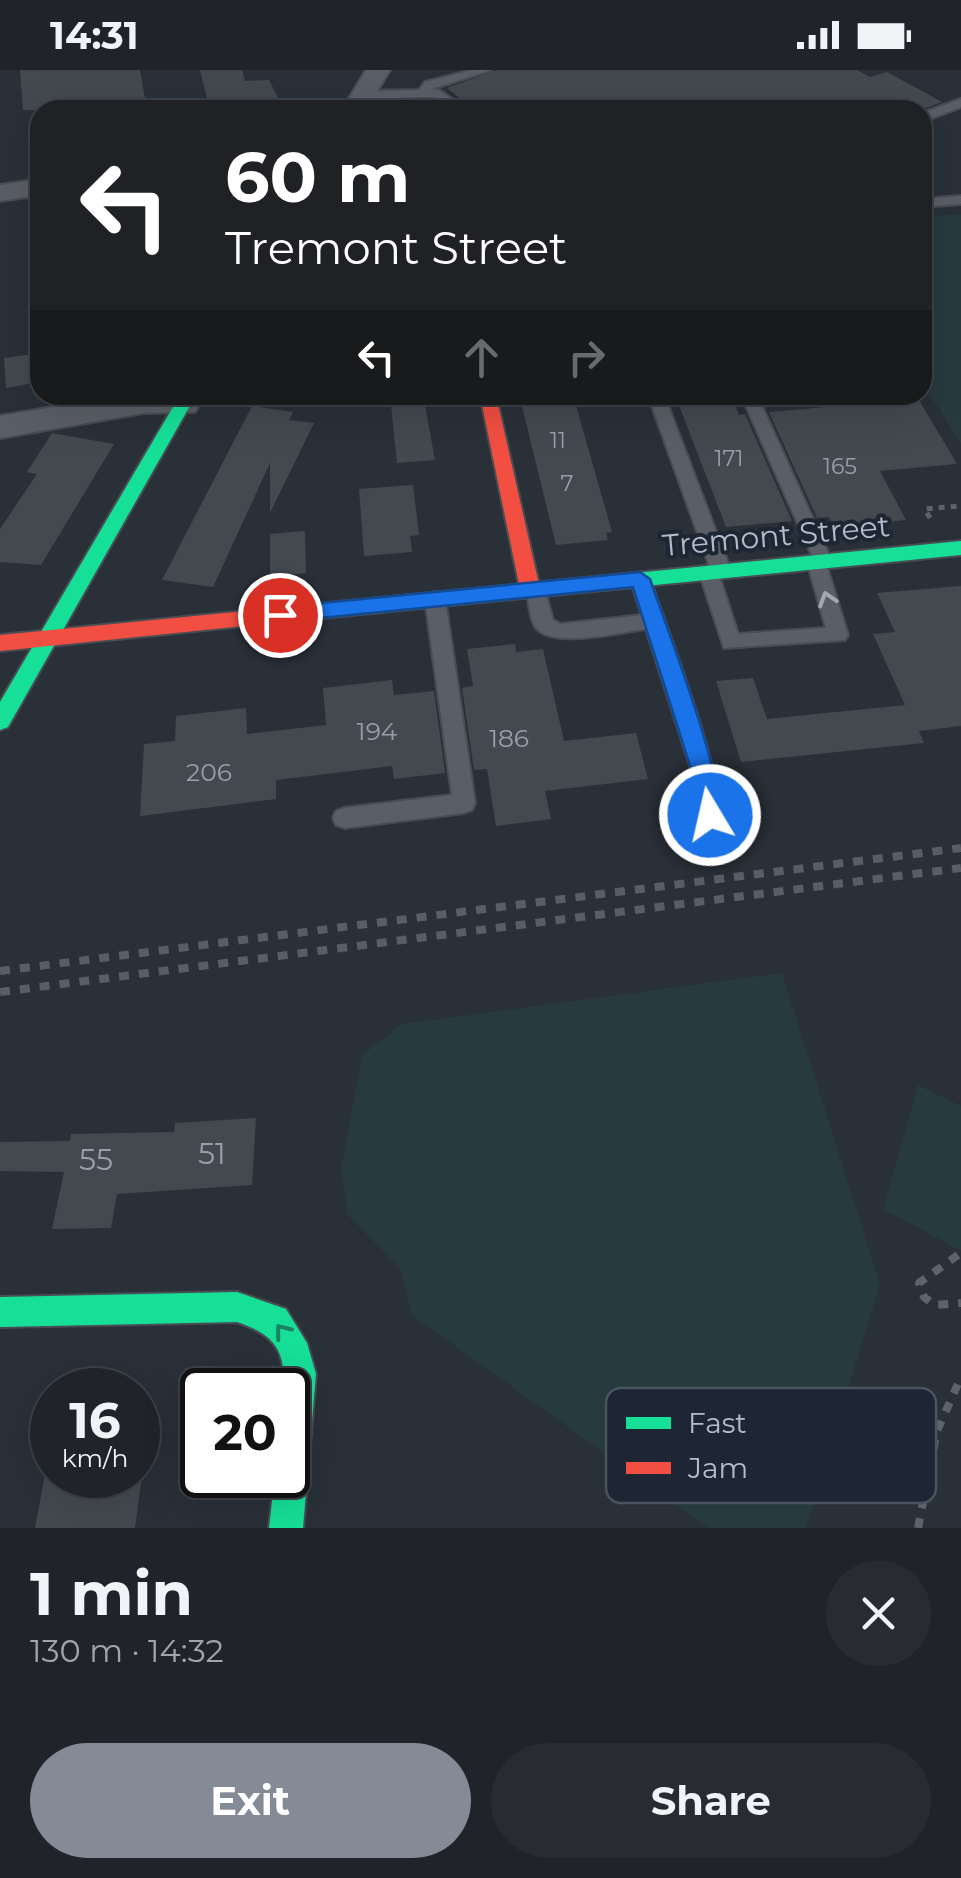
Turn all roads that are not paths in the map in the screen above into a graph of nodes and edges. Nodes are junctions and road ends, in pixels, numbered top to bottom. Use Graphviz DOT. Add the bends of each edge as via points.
graph roads {
  1 [pos="378,70"];
  2 [pos="484,70"];
  3 [pos="423,92"];
  4 [pos="360,100"];
  5 [pos="372,100"];
  6 [pos="449,100"];
  7 [pos="961,103"];
  8 [pos="932,114"];
  9 [pos="30,188"];
  10 [pos="0,193"];
  11 [pos="961,200"];
  12 [pos="932,202"];
  13 [pos="127,405"];
  14 [pos="183,405"];
  15 [pos="490,405"];
  16 [pos="659,405"];
  17 [pos="753,405"];
  18 [pos="0,427"];
  19 [pos="961,548"];
  20 [pos="819,562"];
  21 [pos="715,572"];
  22 [pos="640,579"];
  23 [pos="533,589"];
  24 [pos="435,599"];
  25 [pos="654,621"];
  26 [pos="48,638"];
  27 [pos="0,643"];
  28 [pos="0,721"];
  29 [pos="710,815"];
  30 [pos="344,818"];
  31 [pos="0,1312"];
  32 [pos="286,1528"];
  1 -- 4 [label="street"];
  2 -- 3 [label="lane"];
  3 -- 5 [label="lane"];
  3 -- 6 [label="lane"];
  7 -- 8 [label="lane"];
  9 -- 10 [label="street"];
  11 -- 12 [label="lane"];
  13 -- 18 [label="street"];
  14 -- 26 [label="street"];
  15 -- 23 [label="street"];
  16 -- 21 [label="lane"];
  17 -- 20 [label="lane"];
  19 -- 20 [label="street, Tremont Street"];
  20 -- 21 [label="street, Tremont Street"];
  21 -- 20 [label="lane, one-way" via="731,642 838,635"];
  21 -- 22 [label="street, Tremont Street"];
  22 -- 23 [label="street, Tremont Street"];
  22 -- 25 [label="lane"];
  23 -- 24 [label="street, Tremont Street"];
  23 -- 25 [label="lane" via="544,624 558,632"];
  24 -- 26 [label="street, Tremont Street"];
  24 -- 30 [label="lane" via="464,803"];
  25 -- 29 [label="lane" via="704,772"];
  26 -- 27 [label="street, Tremont Street"];
  26 -- 28 [label="street"];
  32 -- 31 [label="street, one-way" via="300,1374 292,1343 275,1320 237,1307"];
}
